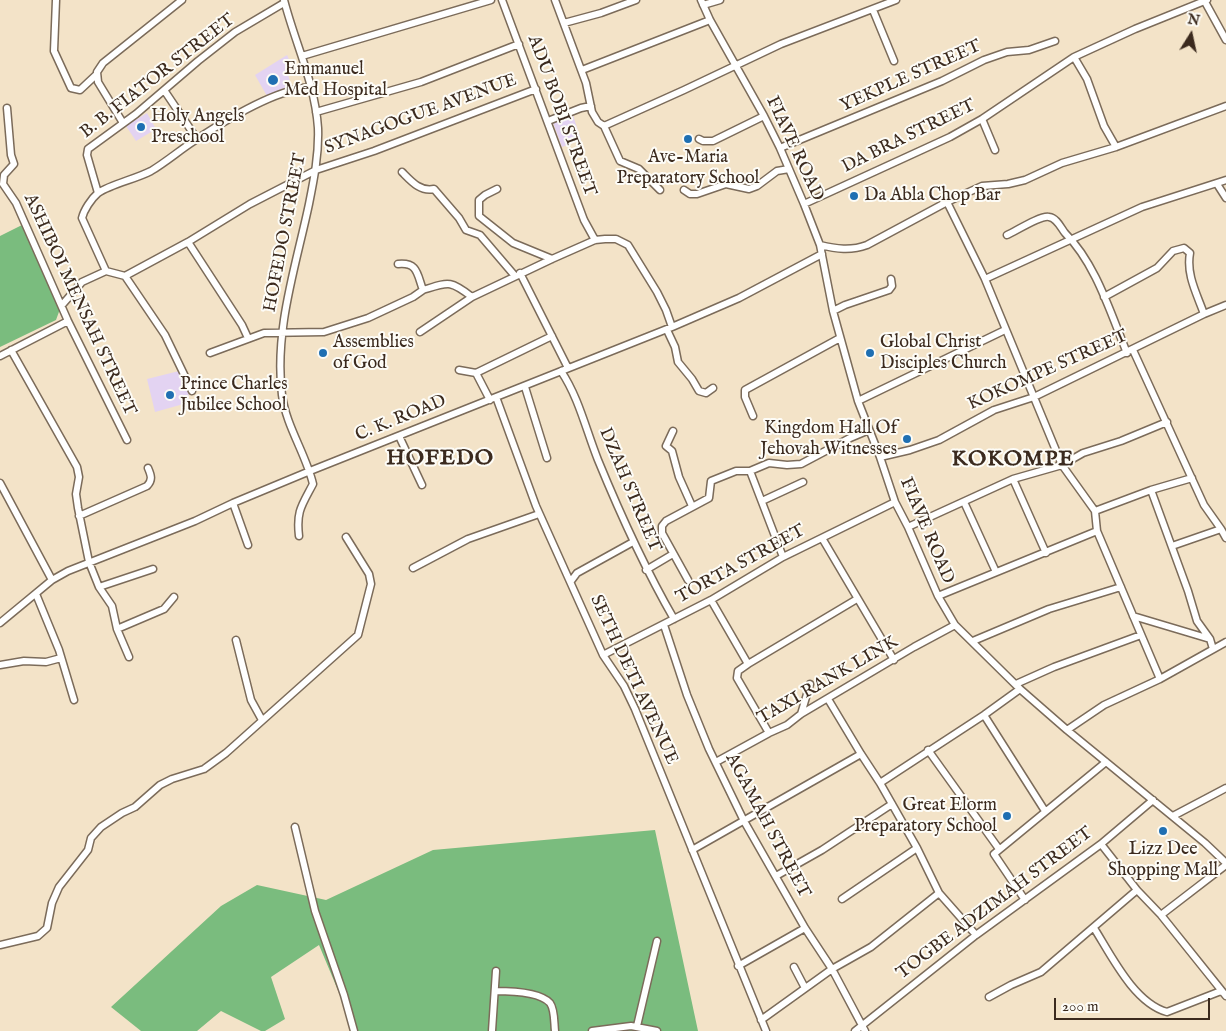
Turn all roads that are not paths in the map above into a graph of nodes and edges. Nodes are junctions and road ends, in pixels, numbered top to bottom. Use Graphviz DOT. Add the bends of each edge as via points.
graph roads {
  1 [pos="56,0"];
  2 [pos="182,0"];
  3 [pos="491,0"];
  4 [pos="502,0"];
  5 [pos="555,0"];
  6 [pos="636,0"];
  7 [pos="720,0"];
  8 [pos="896,0"];
  9 [pos="1205,0"];
  10 [pos="284,2"];
  11 [pos="702,3"];
  12 [pos="873,10"];
  13 [pos="710,20"];
  14 [pos="564,23"];
  15 [pos="1226,40"];
  16 [pos="1055,41"];
  17 [pos="519,44"];
  18 [pos="302,56"];
  19 [pos="1074,57"];
  20 [pos="894,61"];
  21 [pos="735,66"];
  22 [pos="582,70"];
  23 [pos="96,75"];
  24 [pos="311,87"];
  25 [pos="536,89"];
  26 [pos="164,90"];
  27 [pos="588,94"];
  28 [pos="591,106"];
  29 [pos="1226,106"];
  30 [pos="7,108"];
  31 [pos="581,108"];
  32 [pos="316,112"];
  33 [pos="764,116"];
  34 [pos="982,119"];
  35 [pos="548,121"];
  36 [pos="124,122"];
  37 [pos="604,126"];
  38 [pos="196,139"];
  39 [pos="699,139"];
  40 [pos="1116,146"];
  41 [pos="780,148"];
  42 [pos="995,150"];
  43 [pos="789,169"];
  44 [pos="316,170"];
  45 [pos="402,172"];
  46 [pos="1226,180"];
  47 [pos="1,184"];
  48 [pos="1216,184"];
  49 [pos="497,189"];
  50 [pos="660,190"];
  51 [pos="684,190"];
  52 [pos="98,194"];
  53 [pos="1226,198"];
  54 [pos="947,202"];
  55 [pos="804,204"];
  56 [pos="1007,234"];
  57 [pos="1072,238"];
  58 [pos="596,240"];
  59 [pos="188,242"];
  60 [pos="820,245"];
  61 [pos="822,254"];
  62 [pos="552,259"];
  63 [pos="398,264"];
  64 [pos="106,271"];
  65 [pos="518,274"];
  66 [pos="125,276"];
  67 [pos="891,279"];
  68 [pos="985,279"];
  69 [pos="423,290"];
  70 [pos="472,297"];
  71 [pos="1104,297"];
  72 [pos="62,305"];
  73 [pos="1226,305"];
  74 [pos="833,311"];
  75 [pos="1204,314"];
  76 [pos="68,321"];
  77 [pos="670,329"];
  78 [pos="1005,330"];
  79 [pos="420,332"];
  80 [pos="282,333"];
  81 [pos="552,336"];
  82 [pos="248,338"];
  83 [pos="840,338"];
  84 [pos="11,350"];
  85 [pos="1130,351"];
  86 [pos="210,354"];
  87 [pos="0,356"];
  88 [pos="459,370"];
  89 [pos="565,370"];
  90 [pos="476,373"];
  91 [pos="525,387"];
  92 [pos="713,388"];
  93 [pos="192,391"];
  94 [pos="1034,397"];
  95 [pos="493,399"];
  96 [pos="858,400"];
  97 [pos="753,416"];
  98 [pos="1167,422"];
  99 [pos="869,430"];
  100 [pos="673,431"];
  101 [pos="399,436"];
  102 [pos="127,440"];
  103 [pos="880,456"];
  104 [pos="547,458"];
  105 [pos="1062,465"];
  106 [pos="148,468"];
  107 [pos="310,471"];
  108 [pos="750,471"];
  109 [pos="1192,478"];
  110 [pos="1013,479"];
  111 [pos="803,482"];
  112 [pos="0,483"];
  113 [pos="422,484"];
  114 [pos="1151,490"];
  115 [pos="762,502"];
  116 [pos="895,502"];
  117 [pos="964,502"];
  118 [pos="232,503"];
  119 [pos="692,506"];
  120 [pos="1095,511"];
  121 [pos="540,514"];
  122 [pos="79,516"];
  123 [pos="908,527"];
  124 [pos="1221,528"];
  125 [pos="1097,531"];
  126 [pos="299,536"];
  127 [pos="346,537"];
  128 [pos="822,538"];
  129 [pos="1226,538"];
  130 [pos="633,542"];
  131 [pos="248,545"];
  132 [pos="1172,546"];
  133 [pos="1046,553"];
  134 [pos="673,554"];
  135 [pos="783,556"];
  136 [pos="89,562"];
  137 [pos="413,568"];
  138 [pos="153,569"];
  139 [pos="646,570"];
  140 [pos="996,572"];
  141 [pos="52,580"];
  142 [pos="688,580"];
  143 [pos="571,581"];
  144 [pos="99,587"];
  145 [pos="1121,587"];
  146 [pos="36,594"];
  147 [pos="938,596"];
  148 [pos="174,597"];
  149 [pos="857,599"];
  150 [pos="711,600"];
  151 [pos="1134,616"];
  152 [pos="674,619"];
  153 [pos="0,623"];
  154 [pos="664,625"];
  155 [pos="955,625"];
  156 [pos="117,630"];
  157 [pos="1141,635"];
  158 [pos="1210,639"];
  159 [pos="236,640"];
  160 [pos="973,641"];
  161 [pos="1226,642"];
  162 [pos="1213,649"];
  163 [pos="603,655"];
  164 [pos="129,657"];
  165 [pos="61,658"];
  166 [pos="894,660"];
  167 [pos="748,664"];
  168 [pos="0,665"];
  169 [pos="1160,679"];
  170 [pos="810,684"];
  171 [pos="1018,686"];
  172 [pos="828,699"];
  173 [pos="74,700"];
  174 [pos="801,714"];
  175 [pos="984,715"];
  176 [pos="262,720"];
  177 [pos="1067,730"];
  178 [pos="769,732"];
  179 [pos="928,750"];
  180 [pos="861,754"];
  181 [pos="716,762"];
  182 [pos="1106,762"];
  183 [pos="880,783"];
  184 [pos="1226,788"];
  185 [pos="1153,800"];
  186 [pos="892,804"];
  187 [pos="1045,811"];
  188 [pos="1173,816"];
  189 [pos="744,821"];
  190 [pos="295,827"];
  191 [pos="1101,844"];
  192 [pos="917,848"];
  193 [pos="999,849"];
  194 [pos="692,850"];
  195 [pos="1226,864"];
  196 [pos="776,876"];
  197 [pos="1138,890"];
  198 [pos="939,893"];
  199 [pos="842,899"];
  200 [pos="1025,900"];
  201 [pos="1161,915"];
  202 [pos="805,928"];
  203 [pos="1094,928"];
  204 [pos="976,935"];
  205 [pos="657,940"];
  206 [pos="0,945"];
  207 [pos="738,966"];
  208 [pos="794,968"];
  209 [pos="832,969"];
  210 [pos="496,971"];
  211 [pos="805,988"];
  212 [pos="495,991"];
  213 [pos="1224,993"];
  214 [pos="989,997"];
  215 [pos="761,1020"];
  216 [pos="637,1026"];
  217 [pos="864,1028"];
  218 [pos="354,1031"];
  219 [pos="492,1031"];
  220 [pos="555,1031"];
  221 [pos="592,1031"];
  222 [pos="657,1031"];
  223 [pos="766,1031"];
  224 [pos="855,1031"];
  1 -- 23 [label="street" via="54,51 71,88 80,90"];
  2 -- 23 [label="street" via="103,62"];
  3 -- 18 [label="street"];
  4 -- 17 [label="street, ADU BOBI STREET"];
  5 -- 14 [label="street"];
  6 -- 14 [label="street"];
  7 -- 11 [label="street"];
  8 -- 12 [label="street"];
  9 -- 15 [label="street"];
  9 -- 19 [label="street, DA BRA STREET"];
  10 -- 18 [label="street, HOFEDO STREET"];
  10 -- 26 [label="street, B. B. FIATOR STREET" via="235,32"];
  11 -- 13 [label="street, FIAVE ROAD"];
  12 -- 20 [label="street"];
  12 -- 21 [label="street" via="781,44"];
  13 -- 21 [label="street, FIAVE ROAD"];
  13 -- 22 [label="street"];
  14 -- 22 [label="street"];
  16 -- 41 [label="street, YEKPLE STREET" via="984,60 934,85"];
  17 -- 25 [label="street, ADU BOBI STREET"];
  17 -- 32 [label="street" via="422,82"];
  18 -- 24 [label="street, HOFEDO STREET"];
  19 -- 34 [label="street, DA BRA STREET"];
  19 -- 40 [label="street"];
  21 -- 33 [label="street, FIAVE ROAD"];
  21 -- 37 [label="street"];
  22 -- 27 [label="street"];
  23 -- 36 [label="street"];
  24 -- 32 [label="street, HOFEDO STREET"];
  24 -- 38 [label="street" via="282,92"];
  25 -- 35 [label="street, ADU BOBI STREET"];
  25 -- 44 [label="street, SYNAGOGUE AVENUE"];
  26 -- 36 [label="street, B. B. FIATOR STREET"];
  26 -- 38 [label="street"];
  27 -- 28 [label="street"];
  27 -- 31 [label="street"];
  28 -- 31 [label="street"];
  28 -- 37 [label="street" via="598,122"];
  29 -- 40 [label="street"];
  30 -- 47 [label="street" via="14,164"];
  31 -- 35 [label="street"];
  32 -- 44 [label="street, HOFEDO STREET"];
  33 -- 39 [label="street" via="713,141"];
  33 -- 41 [label="street, FIAVE ROAD"];
  34 -- 42 [label="street"];
  34 -- 55 [label="street, DA BRA STREET"];
  35 -- 58 [label="street, ADU BOBI STREET" via="584,220"];
  36 -- 52 [label="street, B. B. FIATOR STREET" via="87,150"];
  37 -- 50 [label="street" via="620,161 639,169"];
  38 -- 52 [label="street" via="151,171"];
  40 -- 54 [label="street" via="1017,182 982,186"];
  41 -- 43 [label="street, FIAVE ROAD"];
  43 -- 51 [label="street" via="777,171 754,188 726,184 697,194"];
  43 -- 55 [label="street, FIAVE ROAD"];
  44 -- 59 [label="street, SYNAGOGUE AVENUE" via="250,204"];
  44 -- 80 [label="street, HOFEDO STREET"];
  45 -- 65 [label="street, DZAH STREET" via="416,185 434,189 466,230 480,234"];
  46 -- 48 [label="street"];
  47 -- 72 [label="street, ASHIBOI MENSAH STREET" via="16,203"];
  48 -- 53 [label="street"];
  48 -- 57 [label="street" via="1142,207"];
  49 -- 62 [label="street" via="478,200 479,216 513,243"];
  52 -- 64 [label="street" via="82,218"];
  54 -- 60 [label="street" via="857,248"];
  54 -- 68 [label="street"];
  55 -- 60 [label="street, FIAVE ROAD"];
  56 -- 57 [label="street" via="1046,216 1054,218"];
  57 -- 68 [label="street"];
  57 -- 71 [label="street"];
  58 -- 62 [label="street"];
  58 -- 77 [label="street" via="616,239 628,245 657,292 666,310"];
  59 -- 66 [label="street, SYNAGOGUE AVENUE"];
  59 -- 82 [label="street"];
  60 -- 61 [label="street, FIAVE ROAD"];
  61 -- 74 [label="street, FIAVE ROAD"];
  61 -- 77 [label="street, C. K. ROAD" via="739,298"];
  62 -- 65 [label="street"];
  63 -- 69 [label="street" via="414,267"];
  64 -- 66 [label="street"];
  64 -- 72 [label="street" via="82,282"];
  65 -- 70 [label="street"];
  65 -- 81 [label="street, DZAH STREET"];
  66 -- 93 [label="street" via="165,335"];
  67 -- 74 [label="street" via="889,290"];
  68 -- 78 [label="street"];
  69 -- 70 [label="street" via="450,284"];
  69 -- 80 [label="street" via="368,318 337,329"];
  70 -- 79 [label="street"];
  71 -- 75 [label="street" via="1152,271 1173,251 1184,248 1190,253 1190,276"];
  71 -- 85 [label="street"];
  72 -- 76 [label="street, ASHIBOI MENSAH STREET"];
  73 -- 75 [label="street, KOKOMPE STREET"];
  74 -- 83 [label="street, FIAVE ROAD"];
  75 -- 85 [label="street, KOKOMPE STREET"];
  76 -- 84 [label="street"];
  76 -- 102 [label="street, ASHIBOI MENSAH STREET"];
  77 -- 89 [label="street, C. K. ROAD"];
  77 -- 92 [label="street" via="678,362 698,389 706,393"];
  78 -- 94 [label="street"];
  78 -- 96 [label="street"];
  80 -- 82 [label="street" via="264,333"];
  80 -- 107 [label="street, HOFEDO STREET" via="282,395 286,414"];
  81 -- 89 [label="street, DZAH STREET"];
  81 -- 90 [label="street"];
  82 -- 86 [label="street"];
  83 -- 96 [label="street, FIAVE ROAD"];
  83 -- 97 [label="street" via="745,390"];
  84 -- 87 [label="street"];
  84 -- 122 [label="street" via="77,467"];
  85 -- 94 [label="street, KOKOMPE STREET"];
  85 -- 98 [label="street"];
  88 -- 90 [label="street"];
  89 -- 91 [label="street, C. K. ROAD"];
  89 -- 130 [label="street, DZAH STREET"];
  90 -- 95 [label="street, SETH DETI AVENUE"];
  91 -- 95 [label="street, C. K. ROAD"];
  91 -- 104 [label="street"];
  94 -- 103 [label="street, KOKOMPE STREET" via="994,410 939,440"];
  94 -- 105 [label="street"];
  95 -- 101 [label="street, C. K. ROAD"];
  95 -- 121 [label="street, SETH DETI AVENUE"];
  96 -- 99 [label="street, FIAVE ROAD"];
  98 -- 105 [label="street" via="1083,453"];
  98 -- 109 [label="street"];
  99 -- 103 [label="street, FIAVE ROAD"];
  99 -- 108 [label="street" via="801,464 769,463"];
  100 -- 119 [label="street" via="666,446 672,451"];
  101 -- 107 [label="street, C. K. ROAD"];
  101 -- 113 [label="street"];
  103 -- 116 [label="street, FIAVE ROAD"];
  105 -- 110 [label="street"];
  105 -- 120 [label="street"];
  106 -- 122 [label="street" via="151,482 146,486"];
  107 -- 118 [label="street, C. K. ROAD"];
  107 -- 126 [label="street" via="314,484 300,508"];
  108 -- 115 [label="street"];
  108 -- 119 [label="street" via="736,471 710,481 709,498"];
  109 -- 114 [label="street"];
  109 -- 124 [label="street" via="1204,505"];
  110 -- 117 [label="street"];
  110 -- 133 [label="street"];
  111 -- 115 [label="street"];
  112 -- 141 [label="street"];
  114 -- 120 [label="street"];
  114 -- 132 [label="street"];
  115 -- 135 [label="street"];
  116 -- 123 [label="street, FIAVE ROAD"];
  116 -- 128 [label="street, TORTA STREET"];
  117 -- 123 [label="street"];
  117 -- 140 [label="street"];
  118 -- 131 [label="street"];
  118 -- 136 [label="street, C. K. ROAD"];
  119 -- 134 [label="street" via="662,526 662,533"];
  120 -- 125 [label="street"];
  121 -- 137 [label="street" via="468,539"];
  121 -- 143 [label="street, SETH DETI AVENUE"];
  122 -- 136 [label="street"];
  123 -- 147 [label="street, FIAVE ROAD"];
  124 -- 129 [label="street"];
  124 -- 132 [label="street"];
  125 -- 133 [label="street"];
  125 -- 145 [label="street"];
  127 -- 176 [label="street" via="369,574 371,584 358,635"];
  128 -- 135 [label="street, TORTA STREET"];
  128 -- 149 [label="street"];
  130 -- 139 [label="street, DZAH STREET"];
  130 -- 143 [label="street" via="577,572"];
  132 -- 158 [label="street" via="1197,621"];
  133 -- 140 [label="street"];
  134 -- 139 [label="street"];
  134 -- 142 [label="street"];
  135 -- 150 [label="street, TORTA STREET"];
  136 -- 141 [label="street, C. K. ROAD"];
  136 -- 144 [label="street"];
  138 -- 144 [label="street"];
  139 -- 152 [label="street, DZAH STREET"];
  140 -- 147 [label="street"];
  141 -- 146 [label="street, C. K. ROAD"];
  143 -- 163 [label="street, SETH DETI AVENUE"];
  144 -- 156 [label="street" via="112,606"];
  145 -- 151 [label="street"];
  145 -- 160 [label="street" via="1049,608"];
  146 -- 153 [label="street, C. K. ROAD"];
  146 -- 165 [label="street"];
  147 -- 155 [label="street, FIAVE ROAD"];
  148 -- 156 [label="street" via="164,609"];
  149 -- 166 [label="street"];
  149 -- 167 [label="street"];
  150 -- 152 [label="street, TORTA STREET"];
  150 -- 167 [label="street"];
  151 -- 157 [label="street"];
  151 -- 158 [label="street"];
  152 -- 154 [label="street, TORTA STREET"];
  154 -- 163 [label="street, TORTA STREET"];
  154 -- 181 [label="street, AGAMAH STREET" via="687,695"];
  155 -- 160 [label="street, FIAVE ROAD"];
  155 -- 166 [label="street, TAXI RANK LINK"];
  156 -- 164 [label="street"];
  157 -- 169 [label="street"];
  157 -- 171 [label="street" via="1054,667"];
  158 -- 162 [label="street"];
  159 -- 176 [label="street" via="251,700"];
  160 -- 171 [label="street, FIAVE ROAD"];
  161 -- 162 [label="street"];
  162 -- 169 [label="street"];
  163 -- 194 [label="street, SETH DETI AVENUE" via="624,686 635,710"];
  165 -- 168 [label="street"];
  165 -- 173 [label="street"];
  166 -- 172 [label="street, TAXI RANK LINK"];
  167 -- 178 [label="street" via="738,671 737,677"];
  169 -- 177 [label="street" via="1104,705"];
  170 -- 174 [label="street"];
  171 -- 175 [label="street"];
  171 -- 177 [label="street, FIAVE ROAD"];
  172 -- 174 [label="street, TAXI RANK LINK"];
  172 -- 180 [label="street"];
  174 -- 178 [label="street, TAXI RANK LINK" via="787,725"];
  175 -- 179 [label="street"];
  175 -- 187 [label="street"];
  176 -- 206 [label="street" via="215,762 160,785 135,807 101,827 91,838 83,857 58,887 47,928 38,936"];
  177 -- 182 [label="street, FIAVE ROAD"];
  178 -- 181 [label="street, TAXI RANK LINK"];
  179 -- 183 [label="street"];
  179 -- 193 [label="street"];
  180 -- 183 [label="street"];
  180 -- 189 [label="street"];
  181 -- 189 [label="street, AGAMAH STREET"];
  182 -- 185 [label="street, FIAVE ROAD"];
  182 -- 187 [label="street"];
  183 -- 186 [label="street"];
  184 -- 188 [label="street"];
  185 -- 188 [label="street, FIAVE ROAD"];
  185 -- 191 [label="street, TOGBE ADZIMAH STREET"];
  186 -- 192 [label="street"];
  186 -- 196 [label="street"];
  187 -- 193 [label="street"];
  188 -- 195 [label="street, FIAVE ROAD"];
  189 -- 194 [label="street"];
  189 -- 196 [label="street, AGAMAH STREET"];
  190 -- 218 [label="street" via="314,911"];
  191 -- 197 [label="street"];
  191 -- 200 [label="street, TOGBE ADZIMAH STREET"];
  192 -- 198 [label="street"];
  192 -- 199 [label="street"];
  193 -- 200 [label="street" via="994,854 995,858"];
  194 -- 207 [label="street, SETH DETI AVENUE"];
  195 -- 201 [label="street"];
  196 -- 202 [label="street, AGAMAH STREET"];
  197 -- 201 [label="street"];
  197 -- 203 [label="street"];
  198 -- 204 [label="street"];
  198 -- 209 [label="street" via="871,947"];
  200 -- 204 [label="street, TOGBE ADZIMAH STREET"];
  201 -- 213 [label="street"];
  202 -- 207 [label="street"];
  202 -- 209 [label="street, AGAMAH STREET"];
  203 -- 213 [label="street" via="1134,989 1158,1008 1168,1012"];
  203 -- 214 [label="street" via="1041,972"];
  204 -- 217 [label="street, TOGBE ADZIMAH STREET"];
  205 -- 216 [label="street"];
  207 -- 215 [label="street, SETH DETI AVENUE"];
  208 -- 211 [label="street"];
  209 -- 211 [label="street"];
  209 -- 217 [label="street, AGAMAH STREET"];
  210 -- 212 [label="street"];
  211 -- 215 [label="street"];
  212 -- 219 [label="street"];
  212 -- 220 [label="street" via="527,994 546,1001 552,1008"];
  215 -- 223 [label="street, SETH DETI AVENUE"];
  216 -- 221 [label="street"];
  216 -- 222 [label="street"];
  217 -- 224 [label="street, TOGBE ADZIMAH STREET"];
}
